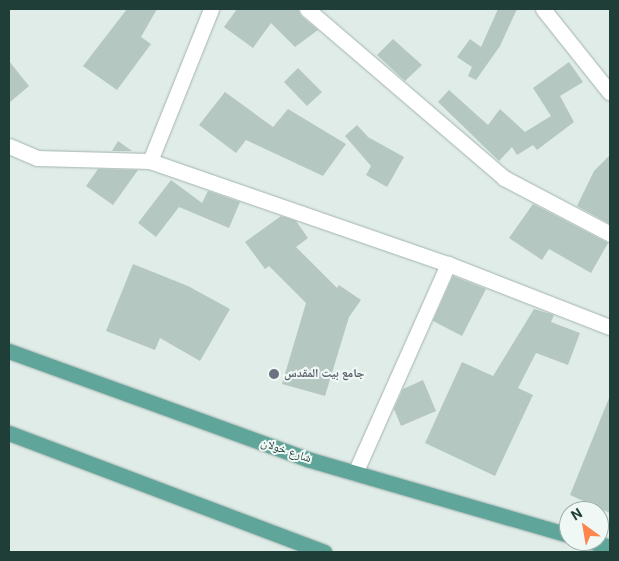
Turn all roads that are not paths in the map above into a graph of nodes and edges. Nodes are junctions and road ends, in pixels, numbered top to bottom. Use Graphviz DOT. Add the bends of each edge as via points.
graph roads {
  1 [pos="211,9"];
  2 [pos="307,9"];
  3 [pos="543,9"];
  4 [pos="610,93"];
  5 [pos="9,146"];
  6 [pos="150,161"];
  7 [pos="610,234"];
  8 [pos="448,264"];
  9 [pos="610,327"];
  10 [pos="9,351"];
  11 [pos="9,433"];
  12 [pos="355,473"];
  13 [pos="559,532"];
  14 [pos="324,552"];
  1 -- 6 [label="street"];
  2 -- 7 [label="street" via="504,178"];
  3 -- 4 [label="street"];
  5 -- 6 [label="street" via="37,158"];
  6 -- 8 [label="street"];
  8 -- 9 [label="street"];
  8 -- 12 [label="street"];
  10 -- 12 [label="main road, شارع خولان"];
  11 -- 14 [label="main road"];
  12 -- 13 [label="main road, شارع خولان"];
}
